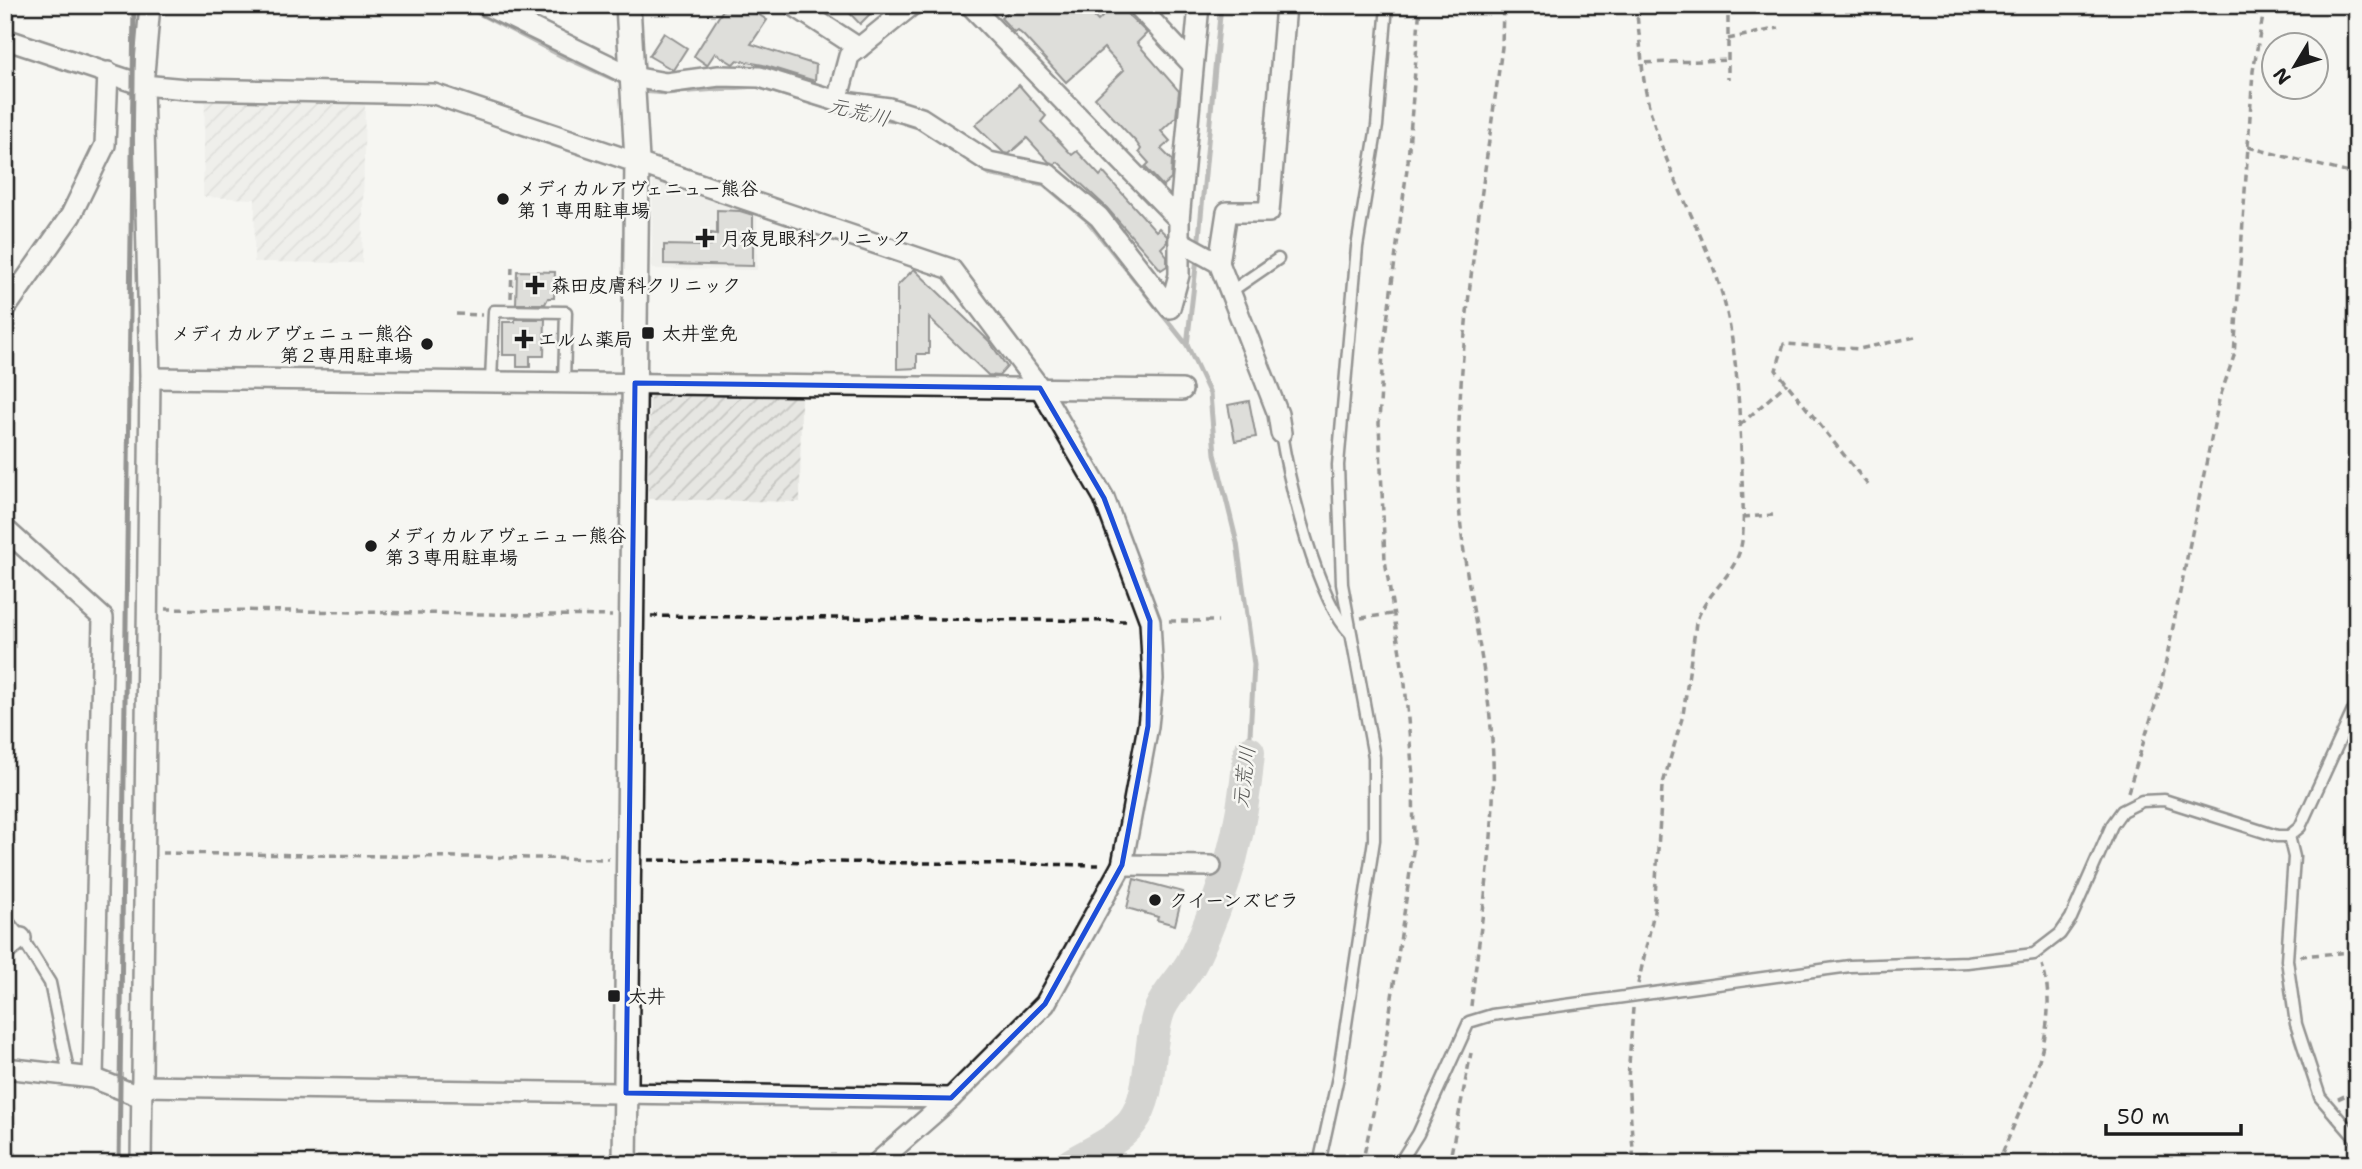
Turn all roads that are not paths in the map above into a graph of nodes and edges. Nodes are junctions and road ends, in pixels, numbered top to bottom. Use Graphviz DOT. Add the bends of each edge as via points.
graph roads {
  1 [pos="150,5"];
  2 [pos="628,5"];
  3 [pos="793,5"];
  4 [pos="912,5"];
  5 [pos="970,5"];
  6 [pos="1137,5"];
  7 [pos="1199,5"];
  8 [pos="1286,5"];
  9 [pos="1387,5"];
  10 [pos="490,6"];
  11 [pos="5,39"];
  12 [pos="859,47"];
  13 [pos="1192,64"];
  14 [pos="108,72"];
  15 [pos="634,77"];
  16 [pos="143,85"];
  17 [pos="837,100"];
  18 [pos="637,160"];
  19 [pos="1179,220"];
  20 [pos="1184,243"];
  21 [pos="1278,258"];
  22 [pos="1216,261"];
  23 [pos="1230,292"];
  24 [pos="5,309"];
  25 [pos="150,378"];
  26 [pos="491,382"];
  27 [pos="564,382"];
  28 [pos="635,383"];
  29 [pos="1040,388"];
  30 [pos="1182,390"];
  31 [pos="1281,433"];
  32 [pos="5,529"];
  33 [pos="1351,634"];
  34 [pos="2357,702"];
  35 [pos="2289,836"];
  36 [pos="1122,865"];
  37 [pos="1211,866"];
  38 [pos="5,918"];
  39 [pos="21,937"];
  40 [pos="5,951"];
  41 [pos="5,1068"];
  42 [pos="69,1075"];
  43 [pos="93,1078"];
  44 [pos="141,1091"];
  45 [pos="626,1093"];
  46 [pos="951,1098"];
  47 [pos="2357,1140"];
  48 [pos="141,1164"];
  49 [pos="625,1164"];
  50 [pos="876,1164"];
  51 [pos="1319,1164"];
  52 [pos="1399,1164"];
  1 -- 16 [label="street"];
  2 -- 15 [label="street"];
  3 -- 12 [label="street"];
  4 -- 12 [label="street"];
  5 -- 19 [label="street"];
  6 -- 13 [label="street"];
  7 -- 13 [label="street"];
  8 -- 22 [label="street" via="1269,212 1227,212"];
  9 -- 33 [label="lane" via="1377,125 1357,247 1338,465 1342,584"];
  10 -- 15 [label="street"];
  11 -- 14 [label="street"];
  12 -- 17 [label="street" via="849,56"];
  13 -- 19 [label="street"];
  14 -- 16 [label="street"];
  14 -- 24 [label="street" via="105,145 71,215"];
  15 -- 17 [label="street" via="666,83 719,76 760,77"];
  15 -- 18 [label="street"];
  16 -- 18 [label="street" via="433,94"];
  16 -- 25 [label="street"];
  17 -- 20 [label="street" via="921,118 989,162 1048,174 1099,217 1170,308"];
  18 -- 28 [label="street"];
  18 -- 29 [label="street" via="951,269"];
  19 -- 20 [label="street"];
  20 -- 22 [label="street"];
  21 -- 23 [label="lane"];
  22 -- 23 [label="street"];
  23 -- 31 [label="street" via="1278,414"];
  25 -- 26 [label="street"];
  25 -- 44 [label="street"];
  26 -- 27 [label="street"];
  26 -- 27 [label="lane" via="494,311 566,312"];
  27 -- 28 [label="street"];
  28 -- 29 [label="street"];
  28 -- 45 [label="street"];
  29 -- 30 [label="street"];
  29 -- 36 [label="street" via="1104,498 1150,621 1153,680 1148,726"];
  31 -- 33 [label="lane" via="1291,490 1306,536 1339,621"];
  32 -- 43 [label="street" via="103,618"];
  33 -- 51 [label="lane" via="1374,757 1374,840 1340,1064"];
  34 -- 35 [label="lane" via="2300,827"];
  35 -- 47 [label="lane" via="2294,857 2288,957 2296,1024 2320,1097"];
  35 -- 52 [label="lane" via="2164,800 2142,801 2122,811 2112,825 2071,918 2060,934 2034,954 1967,962 1850,966 1469,1021 1419,1134"];
  36 -- 37 [label="street"];
  36 -- 46 [label="street" via="1045,1004"];
  38 -- 39 [label="lane"];
  39 -- 40 [label="street"];
  39 -- 42 [label="lane" via="50,983"];
  41 -- 42 [label="street"];
  42 -- 43 [label="street"];
  43 -- 44 [label="street"];
  44 -- 45 [label="street"];
  44 -- 48 [label="street"];
  45 -- 46 [label="street"];
  45 -- 49 [label="street"];
  46 -- 50 [label="street"];
}
